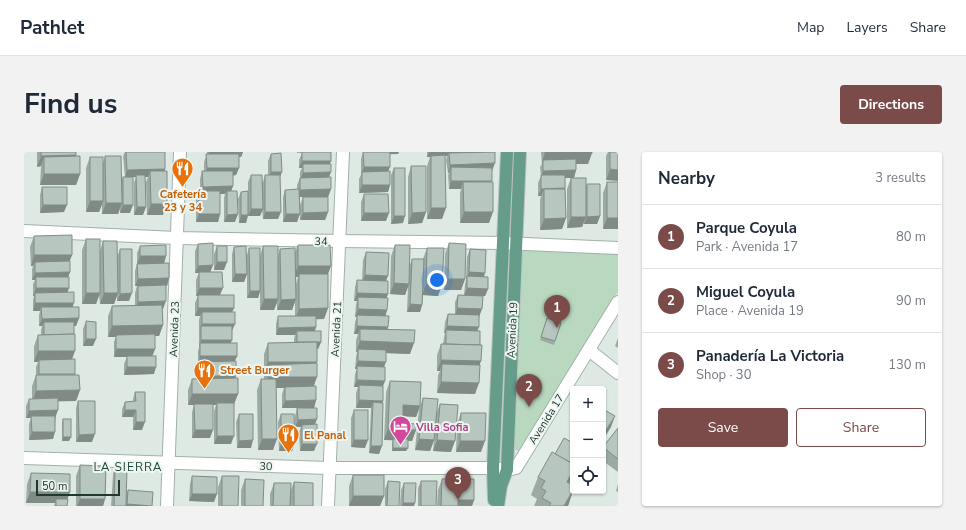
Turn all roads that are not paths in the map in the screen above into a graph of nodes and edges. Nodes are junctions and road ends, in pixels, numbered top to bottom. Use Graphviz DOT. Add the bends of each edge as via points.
graph roads {
  1 [pos="180,152"];
  2 [pos="344,152"];
  3 [pos="507,152"];
  4 [pos="520,152"];
  5 [pos="24,231"];
  6 [pos="177,238"];
  7 [pos="340,241"];
  8 [pos="504,243"];
  9 [pos="517,244"];
  10 [pos="618,248"];
  11 [pos="618,302"];
  12 [pos="589,350"];
  13 [pos="618,373"];
  14 [pos="24,458"];
  15 [pos="169,463"];
  16 [pos="329,468"];
  17 [pos="493,468"];
  18 [pos="507,470"];
  19 [pos="168,506"];
  20 [pos="328,506"];
  21 [pos="496,506"];
  1 -- 6 [label="street, Avenida 23"];
  2 -- 7 [label="street, Avenida 21"];
  3 -- 8 [label="main road, Avenida 19"];
  4 -- 9 [label="main road, Avenida 19"];
  5 -- 6 [label="street, 34"];
  6 -- 7 [label="street, 34"];
  6 -- 15 [label="street, Avenida 23"];
  7 -- 8 [label="street, 34"];
  7 -- 16 [label="street, Avenida 21"];
  8 -- 9 [label="street, 34"];
  8 -- 17 [label="main road, Avenida 19"];
  9 -- 10 [label="street, 34"];
  9 -- 18 [label="main road, Avenida 19"];
  11 -- 12 [label="street, Avenida 17"];
  12 -- 13 [label="street"];
  12 -- 18 [label="street, Avenida 17" via="516,468"];
  14 -- 15 [label="street, 30"];
  15 -- 16 [label="street, 30"];
  15 -- 19 [label="street, Avenida 23"];
  16 -- 17 [label="street, 30"];
  16 -- 20 [label="street, Avenida 21"];
  17 -- 18 [label="street, 30"];
  17 -- 21 [label="main road, Avenida 19"];
  18 -- 21 [label="main road, Avenida 19"];
}
